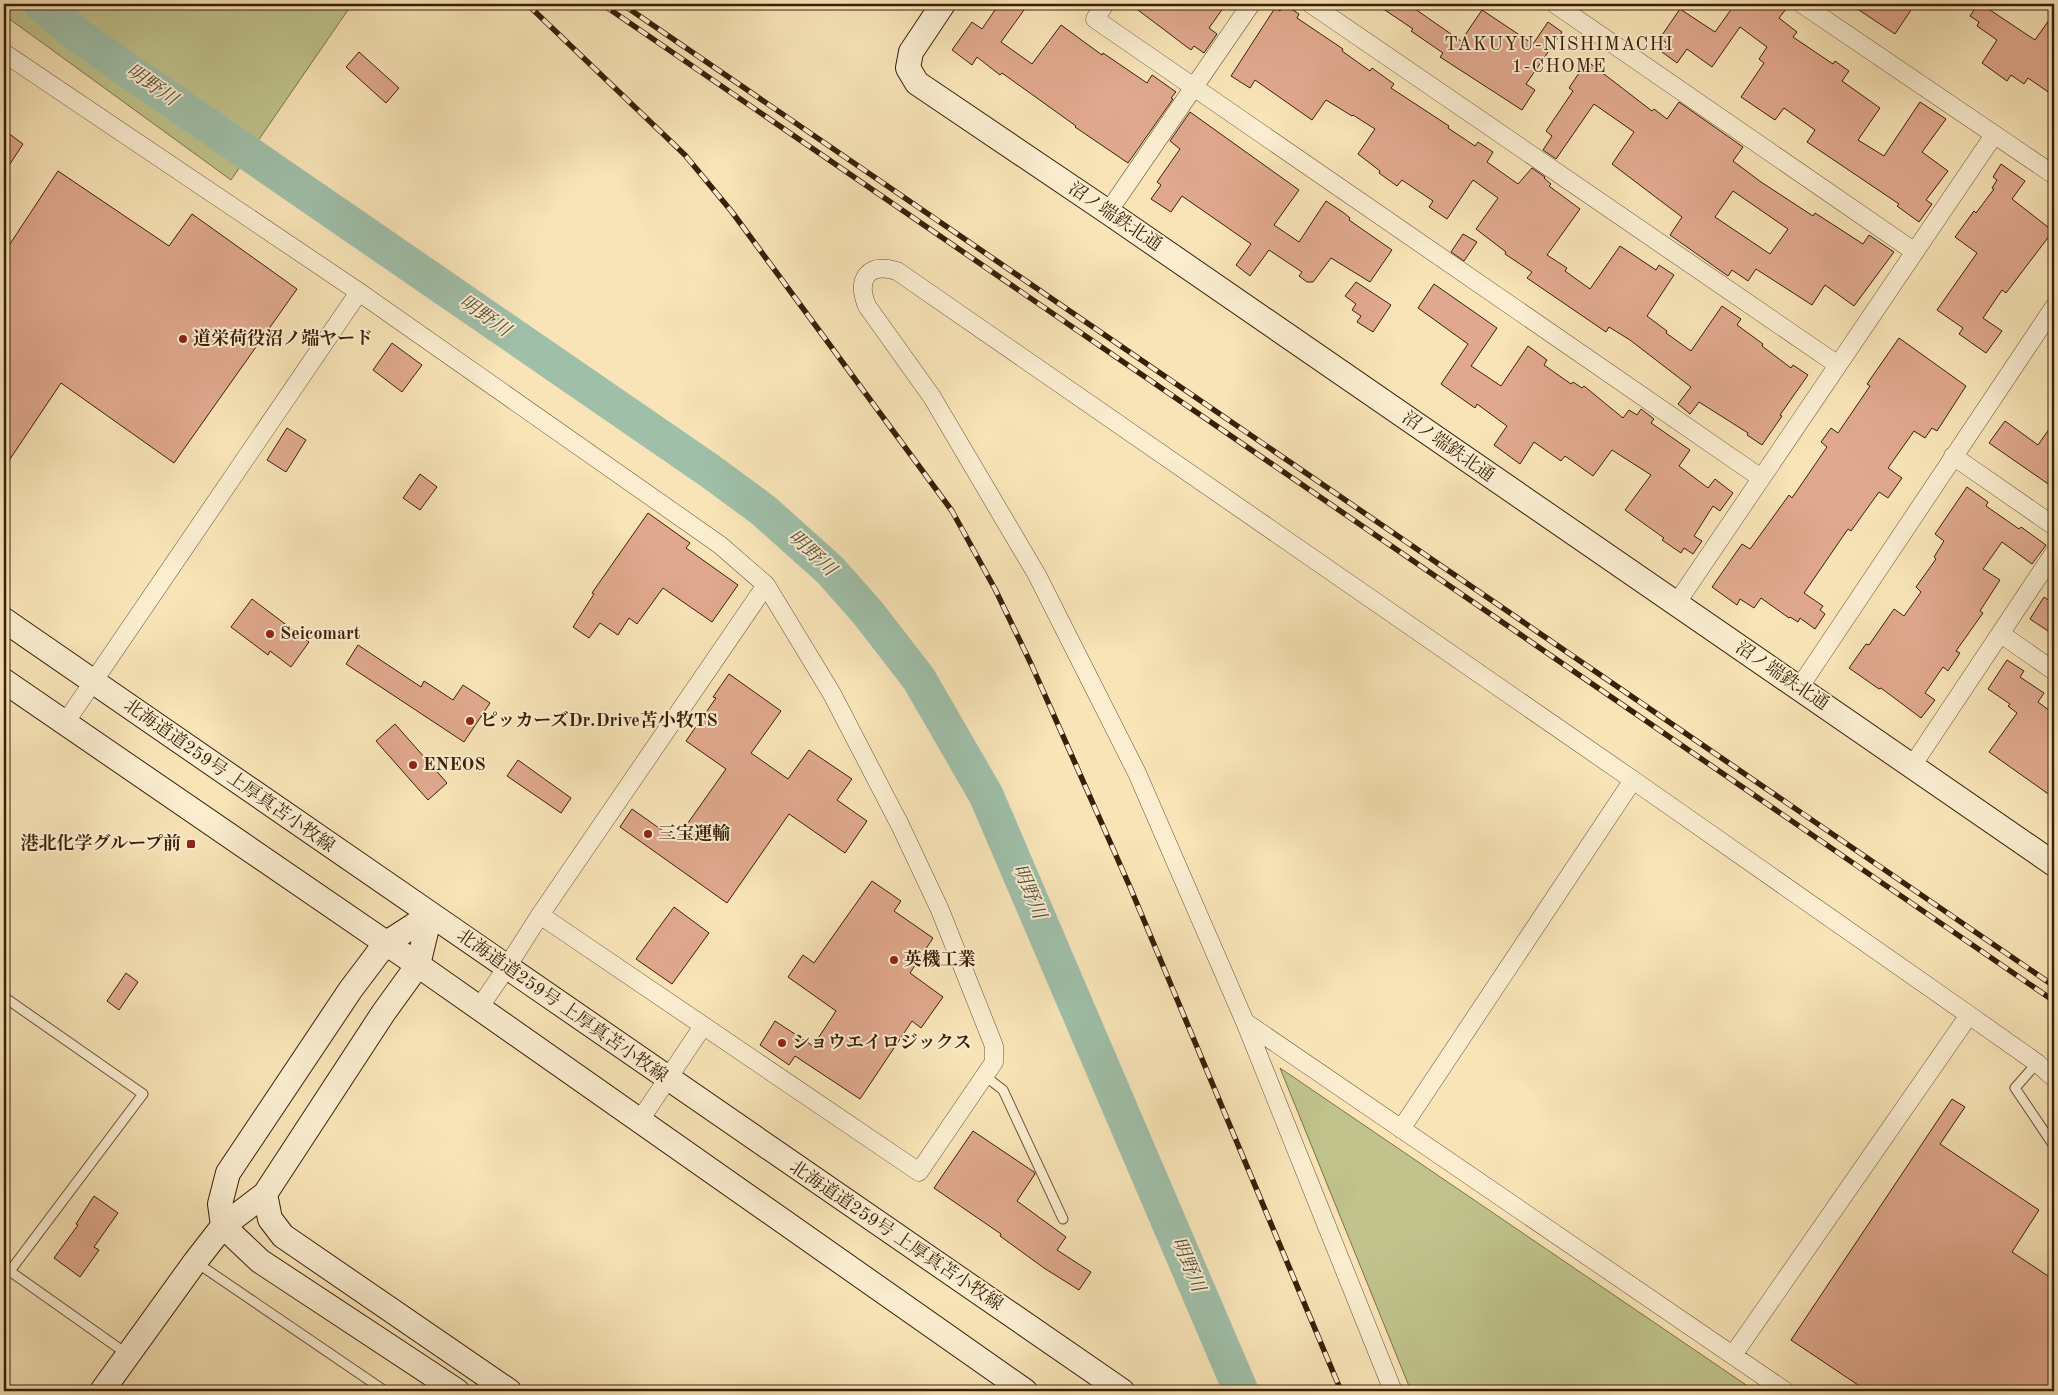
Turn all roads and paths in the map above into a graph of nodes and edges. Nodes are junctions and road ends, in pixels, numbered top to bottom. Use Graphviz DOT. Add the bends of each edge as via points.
graph roads {
  1 [pos="943,4"];
  2 [pos="1105,4"];
  3 [pos="1250,4"];
  4 [pos="1311,4"];
  5 [pos="1555,4"];
  6 [pos="1802,4"];
  7 [pos="4,53"];
  8 [pos="1194,87"];
  9 [pos="1994,135"];
  10 [pos="2054,175"];
  11 [pos="1108,212"];
  12 [pos="1915,252"];
  13 [pos="358,292"];
  14 [pos="2054,307"];
  15 [pos="1838,365"];
  16 [pos="1954,456"];
  17 [pos="1761,478"];
  18 [pos="2054,526"];
  19 [pos="2054,553"];
  20 [pos="766,585"];
  21 [pos="1676,604"];
  22 [pos="4,620"];
  23 [pos="2001,634"];
  24 [pos="2054,671"];
  25 [pos="4,681"];
  26 [pos="93,681"];
  27 [pos="1799,688"];
  28 [pos="65,723"];
  29 [pos="1912,766"];
  30 [pos="1633,780"];
  31 [pos="2054,864"];
  32 [pos="430,915"];
  33 [pos="540,915"];
  34 [pos="385,944"];
  35 [pos="418,965"];
  36 [pos="507,967"];
  37 [pos="4,997"];
  38 [pos="479,1008"];
  39 [pos="1969,1014"];
  40 [pos="1245,1022"];
  41 [pos="703,1026"];
  42 [pos="2037,1063"];
  43 [pos="985,1076"];
  44 [pos="2054,1078"];
  45 [pos="667,1079"];
  46 [pos="640,1120"];
  47 [pos="1401,1129"];
  48 [pos="2054,1146"];
  49 [pos="265,1194"];
  50 [pos="1063,1219"];
  51 [pos="223,1226"];
  52 [pos="194,1262"];
  53 [pos="7,1269"];
  54 [pos="127,1354"];
  55 [pos="1733,1355"];
  56 [pos="102,1391"];
  57 [pos="385,1391"];
  58 [pos="457,1391"];
  59 [pos="509,1391"];
  60 [pos="1025,1391"];
  61 [pos="1122,1391"];
  62 [pos="1393,1391"];
  63 [pos="1786,1391"];
  1 -- 11 [label="street, 沼ノ端鉄北通" via="910,52 908,68 917,83"];
  2 -- 8 [label="street" via="1095,19"];
  3 -- 8 [label="street"];
  4 -- 15 [label="street"];
  5 -- 12 [label="street"];
  6 -- 9 [label="street"];
  7 -- 13 [label="street"];
  8 -- 11 [label="street"];
  8 -- 17 [label="street"];
  9 -- 10 [label="street"];
  9 -- 12 [label="street"];
  11 -- 21 [label="street, 沼ノ端鉄北通"];
  12 -- 15 [label="street"];
  13 -- 20 [label="street" via="720,545"];
  13 -- 26 [label="street"];
  14 -- 16 [label="street"];
  15 -- 17 [label="street"];
  16 -- 18 [label="street"];
  16 -- 27 [label="street"];
  17 -- 21 [label="street"];
  19 -- 23 [label="street"];
  20 -- 33 [label="street"];
  20 -- 43 [label="street" via="832,694 940,910 994,1046 994,1062"];
  21 -- 27 [label="street, 沼ノ端鉄北通"];
  22 -- 26 [label="street, 北海道道259号 上厚真苫小牧線"];
  23 -- 24 [label="street"];
  23 -- 29 [label="street"];
  25 -- 28 [label="street"];
  26 -- 28 [label="street"];
  26 -- 32 [label="street, 北海道道259号 上厚真苫小牧線"];
  27 -- 29 [label="street, 沼ノ端鉄北通"];
  28 -- 34 [label="street"];
  29 -- 31 [label="street, 沼ノ端鉄北通"];
  30 -- 39 [label="street"];
  30 -- 40 [label="street" via="896,271 885,267 875,269 862,284 867,306 932,397 1037,575 1137,773"];
  30 -- 47 [label="street"];
  32 -- 34 [label="street"];
  32 -- 35 [label="street"];
  32 -- 36 [label="street, 北海道道259号 上厚真苫小牧線"];
  33 -- 36 [label="street"];
  33 -- 41 [label="street"];
  34 -- 35 [label="street"];
  34 -- 51 [label="street" via="228,1173 220,1204"];
  35 -- 38 [label="street"];
  35 -- 49 [label="street"];
  36 -- 38 [label="street"];
  36 -- 45 [label="street, 北海道道259号 上厚真苫小牧線"];
  37 -- 53 [label="lane" via="143,1094"];
  38 -- 46 [label="street"];
  39 -- 42 [label="street"];
  39 -- 55 [label="street"];
  40 -- 47 [label="street"];
  40 -- 62 [label="street"];
  41 -- 43 [label="street" via="919,1172"];
  41 -- 45 [label="street"];
  42 -- 44 [label="street"];
  42 -- 48 [label="lane" via="2015,1088"];
  43 -- 50 [label="lane" via="1003,1090"];
  45 -- 46 [label="street"];
  45 -- 61 [label="street, 北海道道259号 上厚真苫小牧線"];
  46 -- 60 [label="street"];
  47 -- 55 [label="street"];
  49 -- 51 [label="street"];
  49 -- 59 [label="street" via="270,1219 283,1236"];
  51 -- 52 [label="street"];
  51 -- 58 [label="street" via="260,1261"];
  52 -- 54 [label="street"];
  52 -- 57 [label="lane"];
  53 -- 54 [label="lane"];
  54 -- 56 [label="street"];
  55 -- 63 [label="street"];
}
